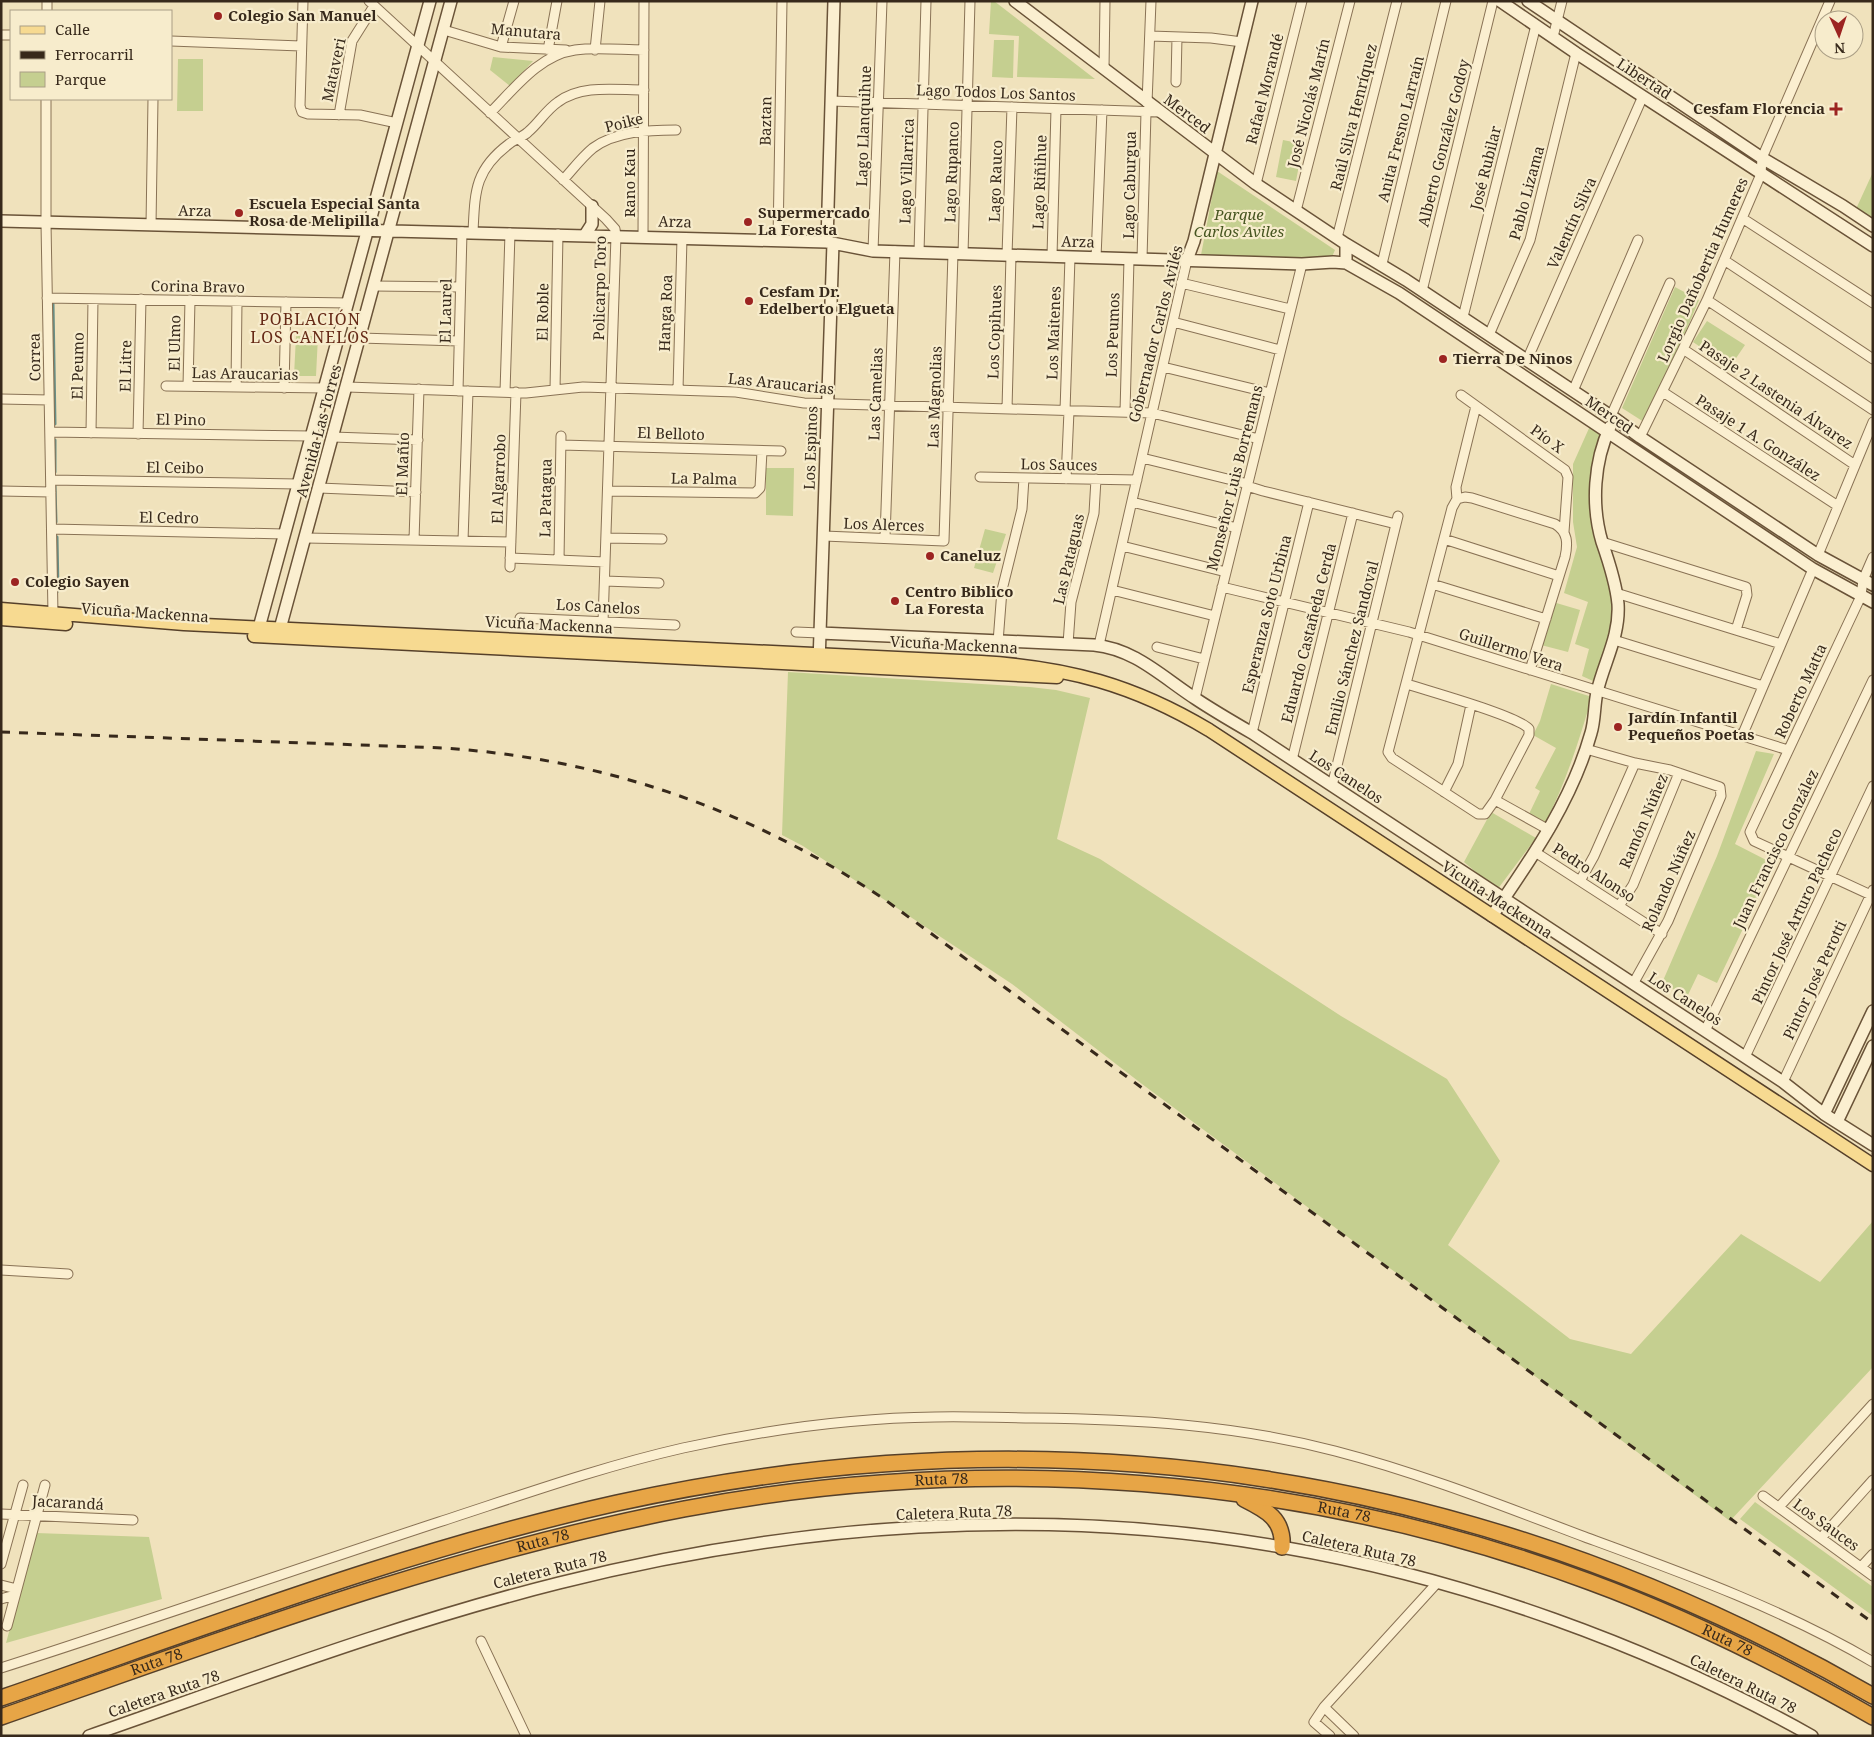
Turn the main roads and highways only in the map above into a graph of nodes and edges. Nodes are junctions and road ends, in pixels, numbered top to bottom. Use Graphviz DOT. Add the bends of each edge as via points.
graph roads {
  1 [pos="1,609"];
  2 [pos="1,619"];
  3 [pos="258,632"];
  4 [pos="1873,1165"];
  5 [pos="1234,1493"];
  6 [pos="1282,1547"];
  7 [pos="1873,1696"];
  8 [pos="1,1698"];
  9 [pos="1,1717"];
  10 [pos="1873,1717"];
  1 -- 3 [label="main road, Vicuña Mackenna"];
  2 -- 3 [label="main road, Vicuña Mackenna" via="178,632"];
  3 -- 4 [label="main road, Vicuña Mackenna" via="819,660 1004,663 1095,679 1149,698 1195,722"];
  5 -- 6 [label="highway" via="1272,1515 1281,1529"];
  5 -- 9 [label="highway, Ruta 78" via="1112,1481 992,1478 843,1486 704,1505 561,1536 412,1577 248,1630"];
  5 -- 10 [label="highway, Ruta 78" via="1386,1521 1551,1568 1695,1625"];
  7 -- 8 [label="highway, Ruta 78" via="1765,1638 1675,1596 1585,1560 1460,1521 1346,1493 1233,1474 1108,1462 1015,1459 900,1462 794,1472 689,1489 577,1513 478,1538 345,1578"];
}
